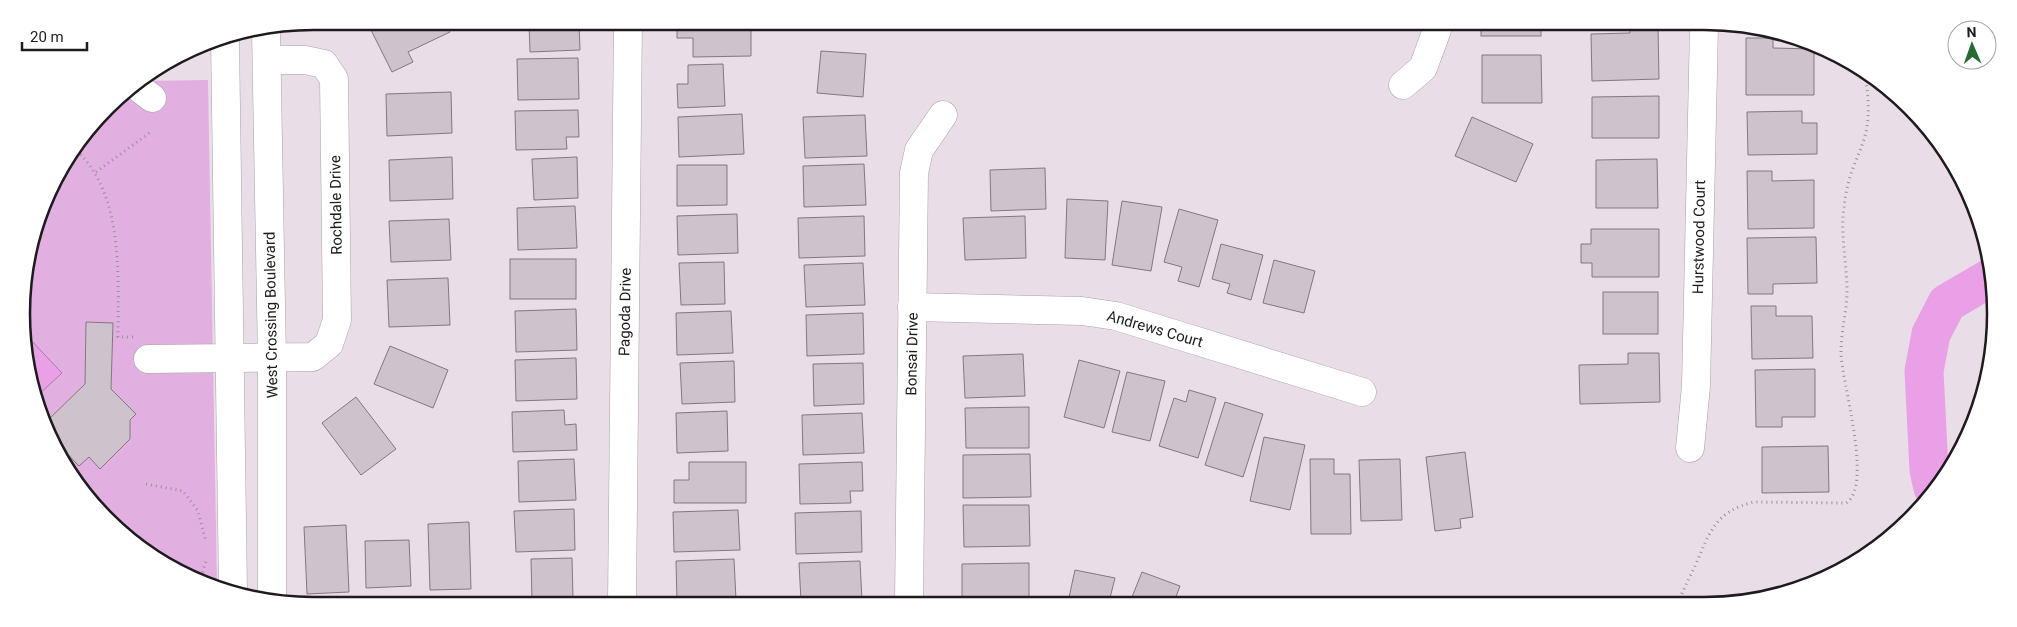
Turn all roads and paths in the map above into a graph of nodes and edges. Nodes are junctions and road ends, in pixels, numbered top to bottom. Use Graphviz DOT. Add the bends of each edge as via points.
graph roads {
  1 [pos="628,30"];
  2 [pos="1436,30"];
  3 [pos="1704,30"];
  4 [pos="266,34"];
  5 [pos="225,44"];
  6 [pos="267,60"];
  7 [pos="1866,82"];
  8 [pos="1403,85"];
  9 [pos="942,115"];
  10 [pos="152,132"];
  11 [pos="80,154"];
  12 [pos="96,172"];
  13 [pos="912,307"];
  14 [pos="145,348"];
  15 [pos="231,357"];
  16 [pos="272,358"];
  17 [pos="1362,392"];
  18 [pos="1690,448"];
  19 [pos="146,484"];
  20 [pos="206,549"];
  21 [pos="206,557"];
  22 [pos="202,574"];
  23 [pos="233,585"];
  24 [pos="272,594"];
  25 [pos="622,597"];
  26 [pos="909,597"];
  27 [pos="1681,597"];
  1 -- 25 [label="street, Pagoda Drive"];
  2 -- 8 [label="street" via="1423,68"];
  3 -- 18 [label="street, Hurstwood Court" via="1696,386"];
  4 -- 6 [label="street, West Crossing Boulevard"];
  5 -- 15 [label="street"];
  6 -- 16 [label="street, West Crossing Boulevard"];
  6 -- 16 [label="street, Rochdale Drive" via="305,60 324,64 334,79 337,320 329,344 313,357"];
  7 -- 27 [label="path" via="1867,127 1846,192 1843,225 1847,290 1841,353 1858,463 1854,494 1846,503 1754,502 1728,512 1712,526"];
  9 -- 13 [label="street, Bonsai Drive" via="919,150 914,173"];
  10 -- 12 [label="path"];
  11 -- 12 [label="path"];
  12 -- 14 [label="path" via="108,205 117,256 118,337"];
  13 -- 17 [label="street, Andrews Court" via="1116,316"];
  13 -- 26 [label="street, Bonsai Drive"];
  14 -- 15 [label="street"];
  15 -- 16 [label="street"];
  15 -- 23 [label="street"];
  16 -- 24 [label="street, West Crossing Boulevard"];
  19 -- 20 [label="path" via="183,491 198,511"];
  21 -- 22 [label="path"];
}
